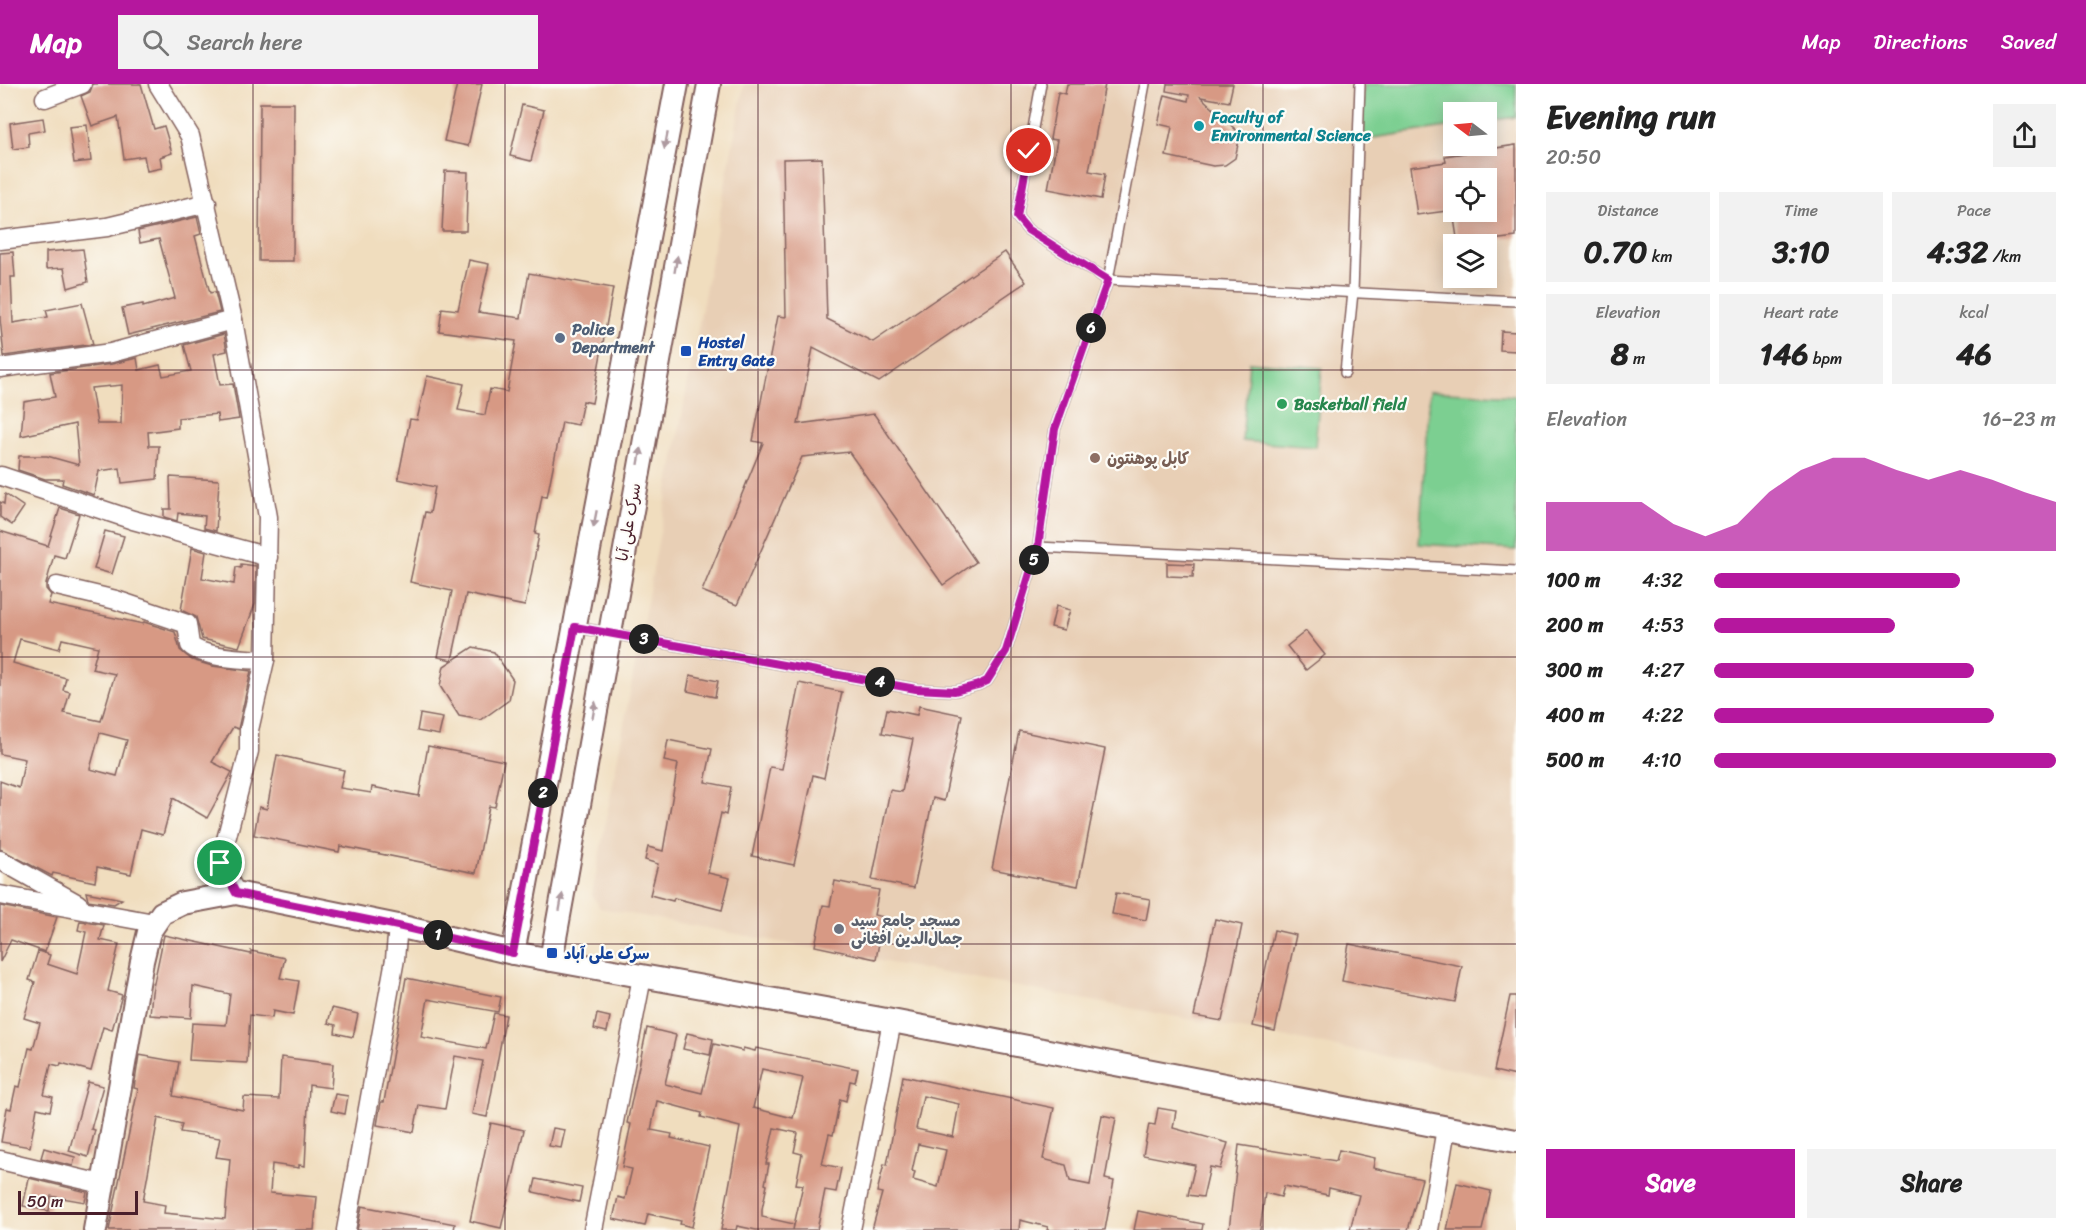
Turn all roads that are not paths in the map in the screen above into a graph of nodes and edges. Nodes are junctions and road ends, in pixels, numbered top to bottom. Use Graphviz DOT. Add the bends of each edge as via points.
graph roads {
  1 [pos="82,84"];
  2 [pos="158,84"];
  3 [pos="677,84"];
  4 [pos="709,84"];
  5 [pos="1041,84"];
  6 [pos="1144,84"];
  7 [pos="1360,84"];
  8 [pos="45,98"];
  9 [pos="207,203"];
  10 [pos="0,240"];
  11 [pos="1108,280"];
  12 [pos="1353,292"];
  13 [pos="1516,301"];
  14 [pos="232,320"];
  15 [pos="626,355"];
  16 [pos="658,361"];
  17 [pos="0,368"];
  18 [pos="1346,373"];
  19 [pos="1,476"];
  20 [pos="1038,547"];
  21 [pos="268,557"];
  22 [pos="1516,571"];
  23 [pos="57,586"];
  24 [pos="575,627"];
  25 [pos="608,632"];
  26 [pos="265,660"];
  27 [pos="0,860"];
  28 [pos="236,893"];
  29 [pos="0,895"];
  30 [pos="90,911"];
  31 [pos="154,923"];
  32 [pos="398,926"];
  33 [pos="513,953"];
  34 [pos="550,960"];
  35 [pos="642,976"];
  36 [pos="892,1021"];
  37 [pos="1446,1128"];
  38 [pos="1516,1141"];
  39 [pos="0,1160"];
  40 [pos="102,1184"];
  41 [pos="95,1230"];
  42 [pos="346,1230"];
  43 [pos="593,1230"];
  44 [pos="851,1230"];
  45 [pos="1429,1230"];
  1 -- 8 [label="street"];
  2 -- 9 [label="street" via="190,136"];
  3 -- 15 [label="street, one-way"];
  16 -- 4 [label="street, سرک علی آبا, one-way"];
  5 -- 11 [label="lane" via="1017,217 1028,230"];
  6 -- 11 [label="lane"];
  7 -- 12 [label="lane"];
  9 -- 10 [label="street" via="107,227"];
  9 -- 14 [label="street"];
  11 -- 12 [label="lane"];
  11 -- 20 [label="lane" via="1055,429"];
  12 -- 13 [label="lane"];
  12 -- 18 [label="lane"];
  14 -- 17 [label="street" via="111,353"];
  14 -- 21 [label="street" via="268,517"];
  15 -- 16 [label="street"];
  15 -- 24 [label="street, one-way"];
  25 -- 16 [label="street, سرک علی آبا, one-way"];
  19 -- 21 [label="street" via="133,520"];
  20 -- 22 [label="lane"];
  20 -- 25 [label="lane" via="1006,651 987,681 968,689 916,689"];
  21 -- 26 [label="street"];
  23 -- 26 [label="street" via="116,600 187,624 190,645 199,651"];
  24 -- 25 [label="lane"];
  24 -- 33 [label="street"];
  34 -- 25 [label="street, سرک علی آبا, one-way"];
  26 -- 28 [label="street" via="249,730 249,751 220,863"];
  27 -- 30 [label="street"];
  28 -- 31 [label="street" via="183,903 162,913"];
  28 -- 32 [label="street"];
  29 -- 30 [label="street"];
  30 -- 31 [label="street"];
  31 -- 40 [label="street" via="142,961"];
  32 -- 33 [label="street"];
  32 -- 42 [label="street"];
  33 -- 34 [label="street"];
  34 -- 35 [label="street"];
  35 -- 36 [label="street"];
  35 -- 43 [label="street"];
  36 -- 37 [label="street"];
  36 -- 44 [label="street"];
  37 -- 38 [label="street"];
  37 -- 45 [label="street"];
  39 -- 40 [label="street"];
  40 -- 41 [label="street"];
}
